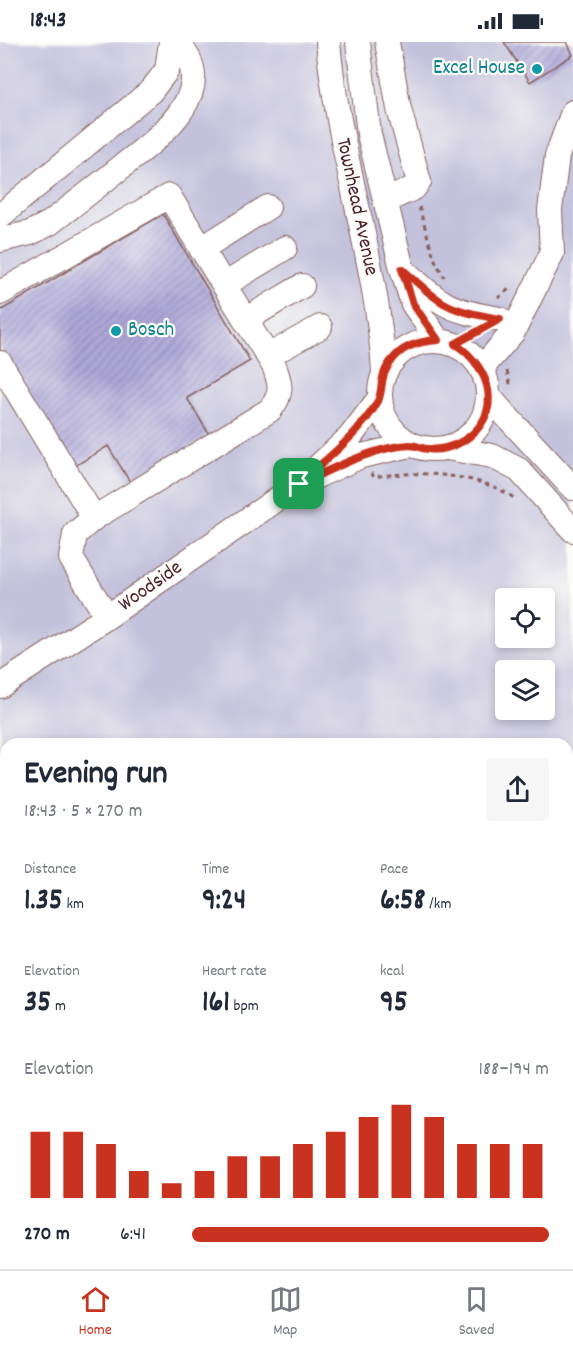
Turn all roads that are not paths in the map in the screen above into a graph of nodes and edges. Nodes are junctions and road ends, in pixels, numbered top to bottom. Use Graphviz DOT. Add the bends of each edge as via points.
graph roads {
  1 [pos="171,42"];
  2 [pos="176,42"];
  3 [pos="328,42"];
  4 [pos="358,42"];
  5 [pos="387,42"];
  6 [pos="573,112"];
  7 [pos="385,201"];
  8 [pos="268,207"];
  9 [pos="0,216"];
  10 [pos="0,240"];
  11 [pos="285,248"];
  12 [pos="201,249"];
  13 [pos="402,269"];
  14 [pos="224,285"];
  15 [pos="302,286"];
  16 [pos="0,293"];
  17 [pos="527,303"];
  18 [pos="500,319"];
  19 [pos="245,320"];
  20 [pos="320,327"];
  21 [pos="446,342"];
  22 [pos="268,356"];
  23 [pos="0,363"];
  24 [pos="482,368"];
  25 [pos="384,371"];
  26 [pos="488,396"];
  27 [pos="379,399"];
  28 [pos="411,445"];
  29 [pos="447,448"];
  30 [pos="299,484"];
  31 [pos="573,488"];
  32 [pos="94,518"];
  33 [pos="573,530"];
  34 [pos="107,617"];
  35 [pos="0,686"];
  1 -- 9 [label="street" via="167,70 151,91"];
  2 -- 10 [label="street" via="189,60 192,81 184,107 165,132 50,223 30,233"];
  3 -- 25 [label="street, Townhead Avenue" via="341,138 376,296"];
  4 -- 7 [label="street, Townhead Avenue" via="369,134"];
  5 -- 7 [label="street, Townhead Avenue" via="399,109 419,182"];
  6 -- 17 [label="street" via="557,156 550,210 552,253"];
  7 -- 13 [label="street, Townhead Avenue"];
  8 -- 12 [label="street"];
  11 -- 14 [label="street"];
  12 -- 14 [label="street"];
  12 -- 16 [label="street" via="169,196"];
  13 -- 18 [label="street" via="443,305 460,313"];
  13 -- 21 [label="street, Townhead Avenue" via="413,304"];
  14 -- 19 [label="street"];
  15 -- 19 [label="street"];
  17 -- 18 [label="street"];
  17 -- 24 [label="street" via="513,332"];
  18 -- 21 [label="street"];
  19 -- 22 [label="street"];
  20 -- 22 [label="street"];
  21 -- 24 [label="street" via="470,354"];
  21 -- 25 [label="street" via="422,341 406,347"];
  22 -- 32 [label="street" via="281,383 280,398 270,410"];
  23 -- 32 [label="street"];
  24 -- 26 [label="street"];
  25 -- 27 [label="street"];
  26 -- 29 [label="street" via="477,429"];
  26 -- 31 [label="street"];
  27 -- 28 [label="street" via="389,427"];
  27 -- 30 [label="street, Woodside" via="350,437"];
  28 -- 29 [label="street"];
  28 -- 30 [label="street, Woodside" via="362,456"];
  29 -- 33 [label="street" via="492,456 519,470"];
  30 -- 34 [label="street, Woodside"];
  32 -- 34 [label="street" via="75,534 71,558"];
  34 -- 35 [label="street, Woodside"];
}
